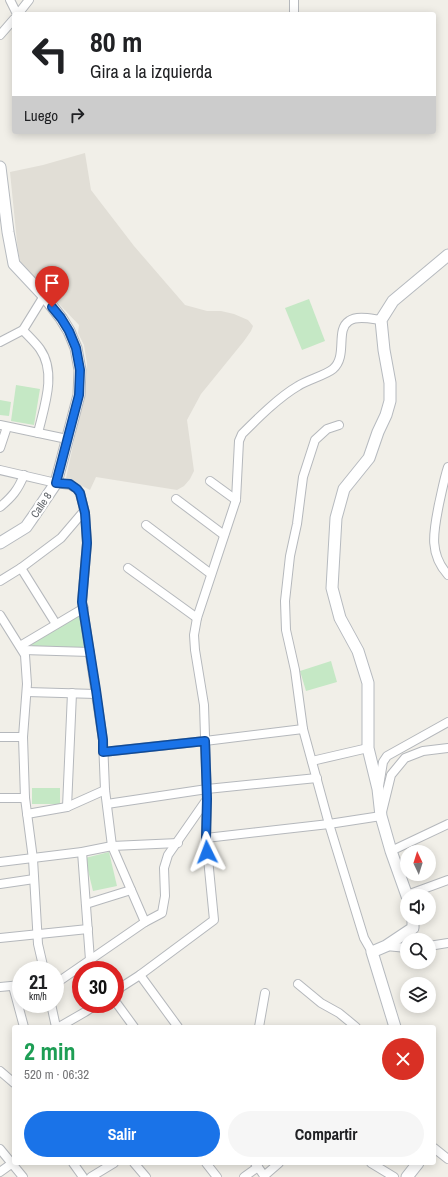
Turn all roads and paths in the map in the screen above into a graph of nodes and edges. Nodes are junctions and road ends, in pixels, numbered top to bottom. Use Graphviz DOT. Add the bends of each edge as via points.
graph roads {
  1 [pos="10,0"];
  2 [pos="29,0"];
  3 [pos="294,0"];
  4 [pos="16,12"];
  5 [pos="19,12"];
  6 [pos="294,12"];
  7 [pos="12,21"];
  8 [pos="0,35"];
  9 [pos="0,167"];
  10 [pos="2,200"];
  11 [pos="448,255"];
  12 [pos="44,296"];
  13 [pos="381,320"];
  14 [pos="23,330"];
  15 [pos="0,342"];
  16 [pos="339,425"];
  17 [pos="4,426"];
  18 [pos="38,433"];
  19 [pos="67,439"];
  20 [pos="0,448"];
  21 [pos="448,467"];
  22 [pos="0,470"];
  23 [pos="24,476"];
  24 [pos="210,481"];
  25 [pos="56,483"];
  26 [pos="176,499"];
  27 [pos="236,500"];
  28 [pos="0,507"];
  29 [pos="84,511"];
  30 [pos="146,525"];
  31 [pos="224,535"];
  32 [pos="0,543"];
  33 [pos="21,568"];
  34 [pos="128,568"];
  35 [pos="211,574"];
  36 [pos="448,575"];
  37 [pos="0,581"];
  38 [pos="84,608"];
  39 [pos="0,614"];
  40 [pos="197,618"];
  41 [pos="56,624"];
  42 [pos="21,648"];
  43 [pos="90,652"];
  44 [pos="27,692"];
  45 [pos="72,693"];
  46 [pos="96,694"];
  47 [pos="448,722"];
  48 [pos="303,729"];
  49 [pos="0,737"];
  50 [pos="23,737"];
  51 [pos="205,741"];
  52 [pos="368,748"];
  53 [pos="448,748"];
  54 [pos="103,752"];
  55 [pos="312,761"];
  56 [pos="317,778"];
  57 [pos="378,788"];
  58 [pos="207,789"];
  59 [pos="105,790"];
  60 [pos="0,798"];
  61 [pos="25,798"];
  62 [pos="207,799"];
  63 [pos="107,804"];
  64 [pos="67,807"];
  65 [pos="27,814"];
  66 [pos="381,816"];
  67 [pos="329,824"];
  68 [pos="448,824"];
  69 [pos="206,838"];
  70 [pos="178,842"];
  71 [pos="112,846"];
  72 [pos="391,851"];
  73 [pos="82,852"];
  74 [pos="33,858"];
  75 [pos="0,862"];
  76 [pos="34,880"];
  77 [pos="448,880"];
  78 [pos="0,884"];
  79 [pos="405,889"];
  80 [pos="423,889"];
  81 [pos="131,890"];
  82 [pos="86,904"];
  83 [pos="145,922"];
  84 [pos="413,925"];
  85 [pos="88,929"];
  86 [pos="38,935"];
  87 [pos="0,938"];
  88 [pos="448,943"];
  89 [pos="436,945"];
  90 [pos="386,946"];
  91 [pos="400,947"];
  92 [pos="372,952"];
  93 [pos="90,960"];
  94 [pos="42,961"];
  95 [pos="140,975"];
  96 [pos="64,978"];
  97 [pos="298,984"];
  98 [pos="12,986"];
  99 [pos="124,986"];
  100 [pos="0,987"];
  101 [pos="265,993"];
  102 [pos="22,1013"];
  103 [pos="54,1013"];
  104 [pos="83,1013"];
  105 [pos="124,1013"];
  106 [pos="24,1025"];
  107 [pos="57,1025"];
  108 [pos="62,1025"];
  109 [pos="133,1025"];
  110 [pos="177,1025"];
  111 [pos="259,1025"];
  112 [pos="354,1025"];
  113 [pos="394,1025"];
  114 [pos="0,1071"];
  115 [pos="12,1081"];
  116 [pos="0,1150"];
  117 [pos="436,1150"];
  118 [pos="448,1159"];
  119 [pos="12,1162"];
  120 [pos="12,1164"];
  121 [pos="14,1165"];
  122 [pos="74,1165"];
  123 [pos="111,1165"];
  124 [pos="136,1165"];
  125 [pos="208,1165"];
  126 [pos="256,1165"];
  127 [pos="277,1165"];
  128 [pos="374,1165"];
  129 [pos="416,1165"];
  130 [pos="0,1172"];
  131 [pos="265,1176"];
  132 [pos="23,1177"];
  133 [pos="83,1177"];
  134 [pos="91,1177"];
  135 [pos="146,1177"];
  136 [pos="217,1177"];
  137 [pos="244,1177"];
  138 [pos="394,1177"];
  139 [pos="407,1177"];
  1 -- 4 [label="street"];
  2 -- 5 [label="street"];
  3 -- 6 [label="street"];
  7 -- 8 [label="street"];
  9 -- 10 [label="street, Calle 8"];
  10 -- 12 [label="street, Calle 8" via="14,264"];
  11 -- 13 [label="street" via="392,301"];
  12 -- 14 [label="street"];
  12 -- 19 [label="street, Calle 8" via="69,331 76,348 80,370 79,395"];
  13 -- 27 [label="street" via="356,318 348,322 342,336 340,361 333,369 297,386 242,434 239,441"];
  13 -- 52 [label="street" via="390,382 390,401 369,458 344,489 336,518 332,588 340,618 358,651 368,683"];
  14 -- 15 [label="street"];
  14 -- 18 [label="street" via="40,349 47,365 48,384"];
  16 -- 48 [label="street" via="327,429 315,440 303,477 290,556 285,601 286,630 295,670"];
  17 -- 18 [label="street"];
  17 -- 20 [label="street"];
  18 -- 19 [label="street"];
  19 -- 25 [label="street, Calle 8"];
  21 -- 36 [label="street" via="433,532 441,567"];
  22 -- 23 [label="street"];
  23 -- 25 [label="street"];
  23 -- 28 [label="street" via="11,498"];
  24 -- 27 [label="street"];
  25 -- 29 [label="street" via="70,484 77,489"];
  25 -- 32 [label="street, Calle 8" via="26,527"];
  26 -- 31 [label="street"];
  27 -- 31 [label="street"];
  29 -- 33 [label="street" via="61,538"];
  29 -- 38 [label="street" via="87,543 82,602"];
  30 -- 35 [label="street"];
  31 -- 35 [label="street"];
  33 -- 37 [label="street"];
  33 -- 41 [label="street"];
  34 -- 40 [label="street"];
  35 -- 40 [label="street"];
  38 -- 41 [label="street"];
  38 -- 43 [label="street"];
  39 -- 42 [label="street"];
  40 -- 51 [label="street" via="194,635 204,705"];
  41 -- 42 [label="street"];
  42 -- 43 [label="street"];
  42 -- 44 [label="street" via="25,655"];
  43 -- 46 [label="street"];
  44 -- 45 [label="street"];
  44 -- 50 [label="street"];
  45 -- 46 [label="street"];
  45 -- 64 [label="street"];
  46 -- 54 [label="street"];
  47 -- 57 [label="street" via="387,756 383,762"];
  48 -- 51 [label="street"];
  48 -- 55 [label="street"];
  49 -- 50 [label="street"];
  50 -- 61 [label="street"];
  51 -- 54 [label="street"];
  51 -- 58 [label="street"];
  52 -- 55 [label="street"];
  52 -- 57 [label="street"];
  53 -- 66 [label="street" via="423,750 405,758 391,775"];
  54 -- 59 [label="street"];
  55 -- 56 [label="street"];
  56 -- 58 [label="street"];
  56 -- 67 [label="street"];
  57 -- 66 [label="street"];
  58 -- 62 [label="street"];
  58 -- 63 [label="street"];
  59 -- 63 [label="street"];
  59 -- 64 [label="street"];
  60 -- 61 [label="street"];
  61 -- 65 [label="street"];
  62 -- 69 [label="street"];
  62 -- 70 [label="street"];
  63 -- 71 [label="street"];
  64 -- 65 [label="street"];
  65 -- 74 [label="street"];
  66 -- 67 [label="street"];
  66 -- 72 [label="street"];
  67 -- 69 [label="street"];
  67 -- 92 [label="street" via="364,938"];
  68 -- 72 [label="street"];
  69 -- 95 [label="street" via="214,920"];
  70 -- 71 [label="street"];
  70 -- 83 [label="street" via="168,855 164,868 165,896 162,913"];
  71 -- 73 [label="street"];
  71 -- 81 [label="street"];
  72 -- 79 [label="street"];
  73 -- 74 [label="street"];
  73 -- 82 [label="street"];
  74 -- 75 [label="street"];
  74 -- 76 [label="street"];
  76 -- 78 [label="street"];
  76 -- 86 [label="street"];
  77 -- 80 [label="street"];
  81 -- 82 [label="street"];
  81 -- 83 [label="street"];
  82 -- 85 [label="street"];
  83 -- 93 [label="street"];
  84 -- 90 [label="street" via="413,928"];
  85 -- 86 [label="street"];
  85 -- 93 [label="street"];
  86 -- 87 [label="street"];
  86 -- 94 [label="street"];
  88 -- 89 [label="street"];
  90 -- 91 [label="street"];
  90 -- 92 [label="street"];
  92 -- 113 [label="street"];
  93 -- 96 [label="street"];
  95 -- 99 [label="street"];
  95 -- 110 [label="street"];
  97 -- 112 [label="street"];
  98 -- 100 [label="street"];
  101 -- 111 [label="street"];
  102 -- 106 [label="street"];
  103 -- 107 [label="street"];
  104 -- 108 [label="street"];
  105 -- 109 [label="street"];
  114 -- 115 [label="street"];
  116 -- 119 [label="street"];
  117 -- 118 [label="street"];
  120 -- 130 [label="street"];
  121 -- 132 [label="street"];
  122 -- 133 [label="street"];
  123 -- 134 [label="street"];
  124 -- 135 [label="street"];
  125 -- 136 [label="street"];
  126 -- 131 [label="street"];
  126 -- 137 [label="street"];
  127 -- 131 [label="street"];
  128 -- 138 [label="street"];
  129 -- 139 [label="street"];
}
